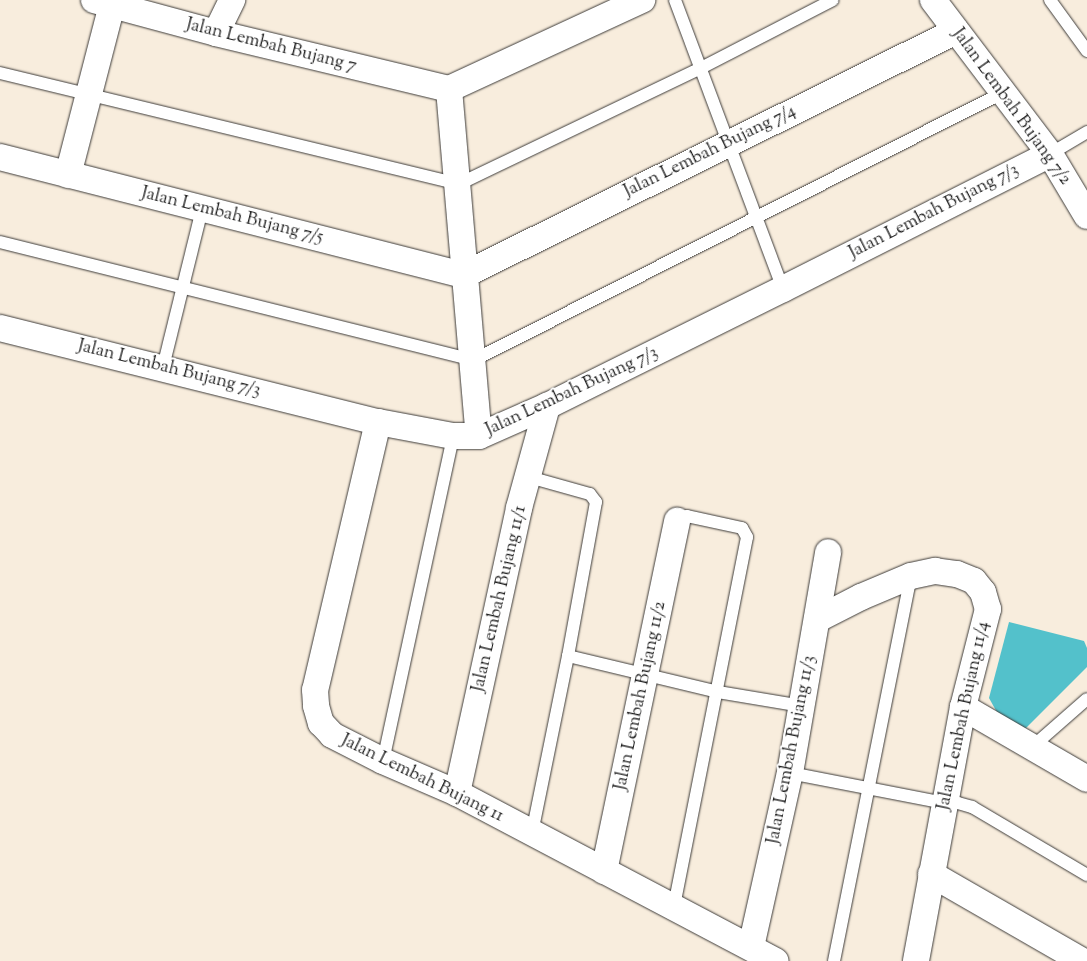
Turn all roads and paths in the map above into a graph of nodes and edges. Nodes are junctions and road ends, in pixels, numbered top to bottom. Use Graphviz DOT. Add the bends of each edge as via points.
graph roads {
  1 [pos="232,0"];
  2 [pos="642,0"];
  3 [pos="675,0"];
  4 [pos="833,0"];
  5 [pos="933,0"];
  6 [pos="1050,0"];
  7 [pos="106,2"];
  8 [pos="956,31"];
  9 [pos="216,33"];
  10 [pos="1087,51"];
  11 [pos="701,68"];
  12 [pos="0,73"];
  13 [pos="450,88"];
  14 [pos="1004,92"];
  15 [pos="87,96"];
  16 [pos="1087,132"];
  17 [pos="729,141"];
  18 [pos="1050,154"];
  19 [pos="1,162"];
  20 [pos="68,175"];
  21 [pos="459,184"];
  22 [pos="202,209"];
  23 [pos="756,215"];
  24 [pos="1087,216"];
  25 [pos="0,242"];
  26 [pos="464,275"];
  27 [pos="183,288"];
  28 [pos="783,289"];
  29 [pos="0,328"];
  30 [pos="474,360"];
  31 [pos="163,367"];
  32 [pos="548,406"];
  33 [pos="378,422"];
  34 [pos="453,436"];
  35 [pos="479,436"];
  36 [pos="528,477"];
  37 [pos="677,521"];
  38 [pos="828,552"];
  39 [pos="911,576"];
  40 [pos="818,619"];
  41 [pos="568,656"];
  42 [pos="647,673"];
  43 [pos="718,692"];
  44 [pos="1087,699"];
  45 [pos="802,706"];
  46 [pos="963,707"];
  47 [pos="1031,748"];
  48 [pos="383,762"];
  49 [pos="790,774"];
  50 [pos="1087,779"];
  51 [pos="868,789"];
  52 [pos="457,793"];
  53 [pos="945,803"];
  54 [pos="532,833"];
  55 [pos="604,870"];
  56 [pos="931,874"];
  57 [pos="1087,875"];
  58 [pos="674,906"];
  59 [pos="751,947"];
  60 [pos="920,959"];
  61 [pos="775,961"];
  62 [pos="834,961"];
  63 [pos="1082,961"];
  1 -- 9 [label="street"];
  2 -- 13 [label="street"];
  3 -- 11 [label="lane"];
  4 -- 11 [label="lane"];
  5 -- 8 [label="street, Jalan Lembah Bujang 7/2"];
  6 -- 10 [label="lane"];
  7 -- 9 [label="street, Jalan Lembah Bujang 7"];
  7 -- 15 [label="street"];
  8 -- 14 [label="street, Jalan Lembah Bujang 7/2"];
  8 -- 17 [label="street, Jalan Lembah Bujang 7/4"];
  9 -- 13 [label="street, Jalan Lembah Bujang 7"];
  11 -- 17 [label="lane"];
  11 -- 21 [label="lane"];
  12 -- 15 [label="lane"];
  13 -- 21 [label="street"];
  14 -- 18 [label="street, Jalan Lembah Bujang 7/2"];
  14 -- 23 [label="lane"];
  15 -- 20 [label="street"];
  15 -- 21 [label="lane"];
  16 -- 18 [label="lane"];
  17 -- 23 [label="lane"];
  17 -- 26 [label="street, Jalan Lembah Bujang 7/4"];
  18 -- 24 [label="street, Jalan Lembah Bujang 7/2"];
  18 -- 28 [label="street, Jalan Lembah Bujang 7/3"];
  19 -- 20 [label="street, Jalan Lembah Bujang 7/5"];
  20 -- 22 [label="street, Jalan Lembah Bujang 7/5"];
  21 -- 26 [label="street"];
  22 -- 26 [label="street, Jalan Lembah Bujang 7/5"];
  22 -- 27 [label="lane"];
  23 -- 28 [label="lane"];
  23 -- 30 [label="lane"];
  25 -- 27 [label="lane"];
  26 -- 30 [label="street"];
  27 -- 30 [label="lane"];
  27 -- 31 [label="lane"];
  28 -- 32 [label="street, Jalan Lembah Bujang 7/3"];
  29 -- 31 [label="street, Jalan Lembah Bujang 7/3"];
  30 -- 35 [label="street"];
  31 -- 33 [label="street, Jalan Lembah Bujang 7/3"];
  32 -- 35 [label="street, Jalan Lembah Bujang 7/3"];
  32 -- 36 [label="street, Jalan Lembah Bujang 11/1"];
  33 -- 34 [label="street, Jalan Lembah Bujang 7/3"];
  33 -- 48 [label="street, Jalan Lembah Bujang 11" via="315,690 321,723 332,735"];
  34 -- 35 [label="street, Jalan Lembah Bujang 7/3"];
  34 -- 48 [label="lane"];
  36 -- 41 [label="lane" via="590,494 596,502"];
  36 -- 52 [label="street, Jalan Lembah Bujang 11/1"];
  37 -- 42 [label="street, Jalan Lembah Bujang 11/2"];
  37 -- 43 [label="lane" via="687,516 742,528 746,532 747,543"];
  38 -- 40 [label="street, Jalan Lembah Bujang 11/3"];
  39 -- 40 [label="street, Jalan Lembah Bujang 11/4"];
  39 -- 46 [label="street, Jalan Lembah Bujang 11/4" via="935,571 957,574 974,581 984,592 988,608"];
  39 -- 51 [label="lane"];
  40 -- 45 [label="street, Jalan Lembah Bujang 11/3"];
  41 -- 42 [label="lane"];
  41 -- 54 [label="lane"];
  42 -- 43 [label="lane"];
  42 -- 55 [label="street, Jalan Lembah Bujang 11/2"];
  43 -- 45 [label="lane"];
  43 -- 58 [label="lane"];
  44 -- 47 [label="lane"];
  45 -- 49 [label="street, Jalan Lembah Bujang 11/3"];
  46 -- 47 [label="street"];
  46 -- 53 [label="street, Jalan Lembah Bujang 11/4"];
  47 -- 50 [label="street"];
  48 -- 52 [label="street, Jalan Lembah Bujang 11"];
  49 -- 51 [label="lane"];
  49 -- 59 [label="street, Jalan Lembah Bujang 11/3"];
  51 -- 53 [label="lane"];
  51 -- 62 [label="lane"];
  52 -- 54 [label="street, Jalan Lembah Bujang 11"];
  53 -- 56 [label="street, Jalan Lembah Bujang 11/4"];
  53 -- 57 [label="lane" via="972,807"];
  54 -- 55 [label="street, Jalan Lembah Bujang 11"];
  55 -- 58 [label="street, Jalan Lembah Bujang 11"];
  56 -- 60 [label="street, Jalan Lembah Bujang 11/4"];
  56 -- 63 [label="street"];
  58 -- 59 [label="street, Jalan Lembah Bujang 11"];
  59 -- 61 [label="street, Jalan Lembah Bujang 11"];
}
